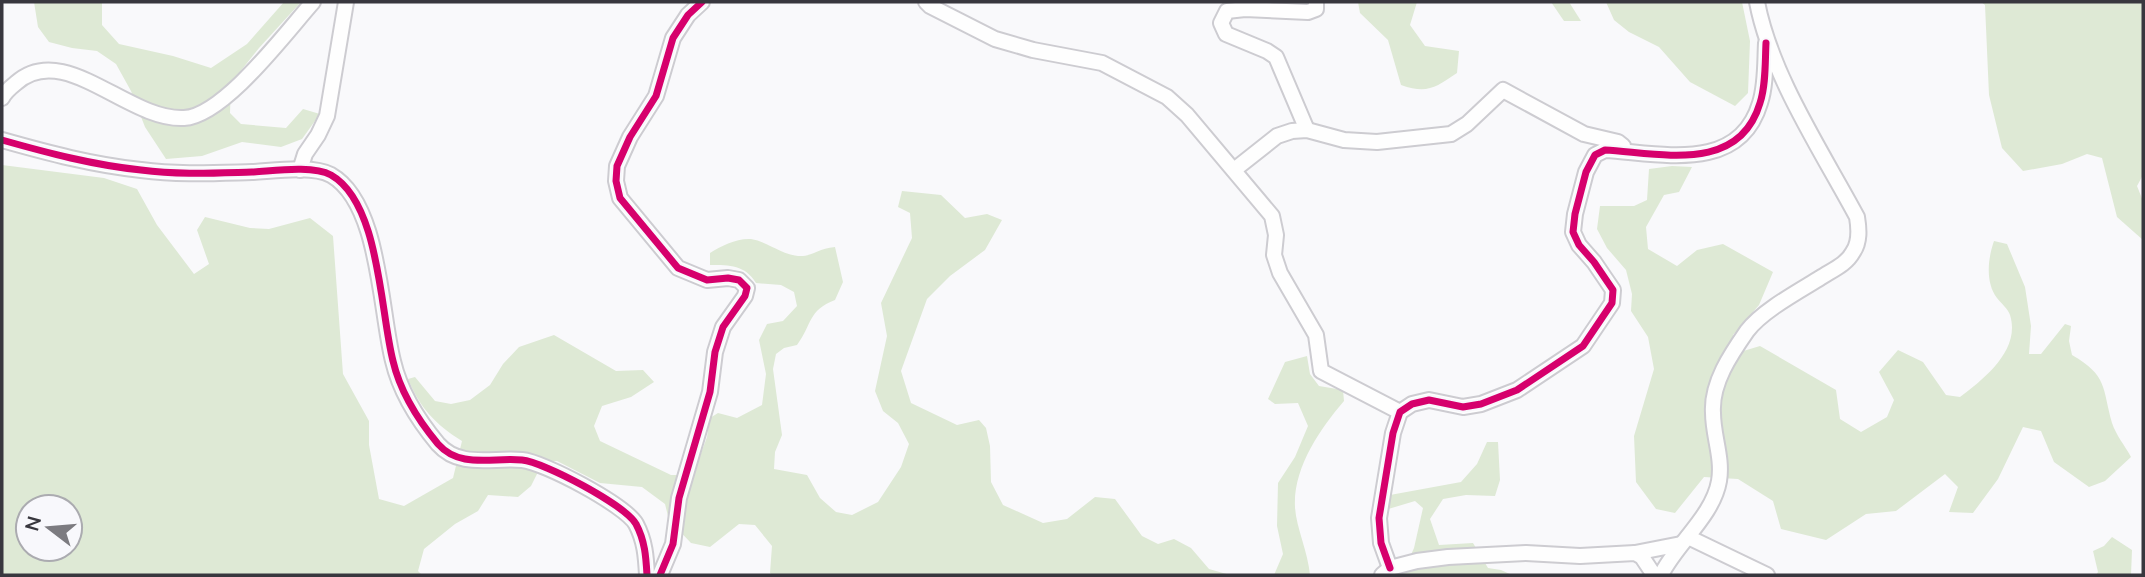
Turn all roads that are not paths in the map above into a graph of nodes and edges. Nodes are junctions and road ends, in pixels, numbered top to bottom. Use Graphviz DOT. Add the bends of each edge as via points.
graph roads {
  1 [pos="313,2"];
  2 [pos="346,2"];
  3 [pos="702,2"];
  4 [pos="926,2"];
  5 [pos="1316,2"];
  6 [pos="1757,2"];
  7 [pos="1766,43"];
  8 [pos="2,98"];
  9 [pos="1307,130"];
  10 [pos="2,140"];
  11 [pos="1629,151"];
  12 [pos="300,170"];
  13 [pos="1234,170"];
  14 [pos="1400,412"];
  15 [pos="1684,540"];
  16 [pos="1635,553"];
  17 [pos="1386,572"];
  18 [pos="647,575"];
  19 [pos="660,575"];
  20 [pos="1654,575"];
  21 [pos="1661,575"];
  22 [pos="1767,575"];
  1 -- 8 [label="street" via="232,92 185,118 132,106 70,72 48,68 27,73"];
  2 -- 12 [label="street" via="327,116"];
  3 -- 19 [label="street" via="673,38 656,96 617,166 620,198 678,268 708,280 739,280 747,288 723,327 715,352 710,392 680,498 673,544"];
  4 -- 13 [label="street" via="995,38 1102,63 1167,97"];
  5 -- 9 [label="street" via="1316,9 1308,12 1227,11 1221,23 1226,34 1276,57"];
  6 -- 7 [label="street"];
  7 -- 11 [label="street" via="1761,101 1753,123 1741,136 1706,154 1677,157"];
  7 -- 15 [label="street" via="1857,217 1859,231 1855,250 1845,263 1767,313 1750,327 1731,354 1712,412 1719,481"];
  9 -- 11 [label="street" via="1344,140 1377,142 1451,134 1503,90 1584,134 1618,142"];
  9 -- 13 [label="street" via="1277,136"];
  10 -- 12 [label="street" via="67,158 141,170"];
  11 -- 14 [label="street" via="1605,150 1595,155 1575,214 1573,232 1579,245 1613,290 1612,303 1583,346 1517,390 1481,404 1463,407 1429,400"];
  12 -- 18 [label="street" via="331,176 362,211 386,312 392,360 401,387 440,447 469,461 526,460 618,506 635,522 644,543"];
  13 -- 14 [label="street" via="1272,216 1276,235 1273,255 1316,334 1321,371"];
  14 -- 17 [label="street" via="1392,433 1378,518"];
  15 -- 16 [label="street"];
  15 -- 21 [label="street"];
  15 -- 22 [label="street"];
  16 -- 17 [label="street" via="1487,554 1417,561"];
  16 -- 20 [label="street"];
}
